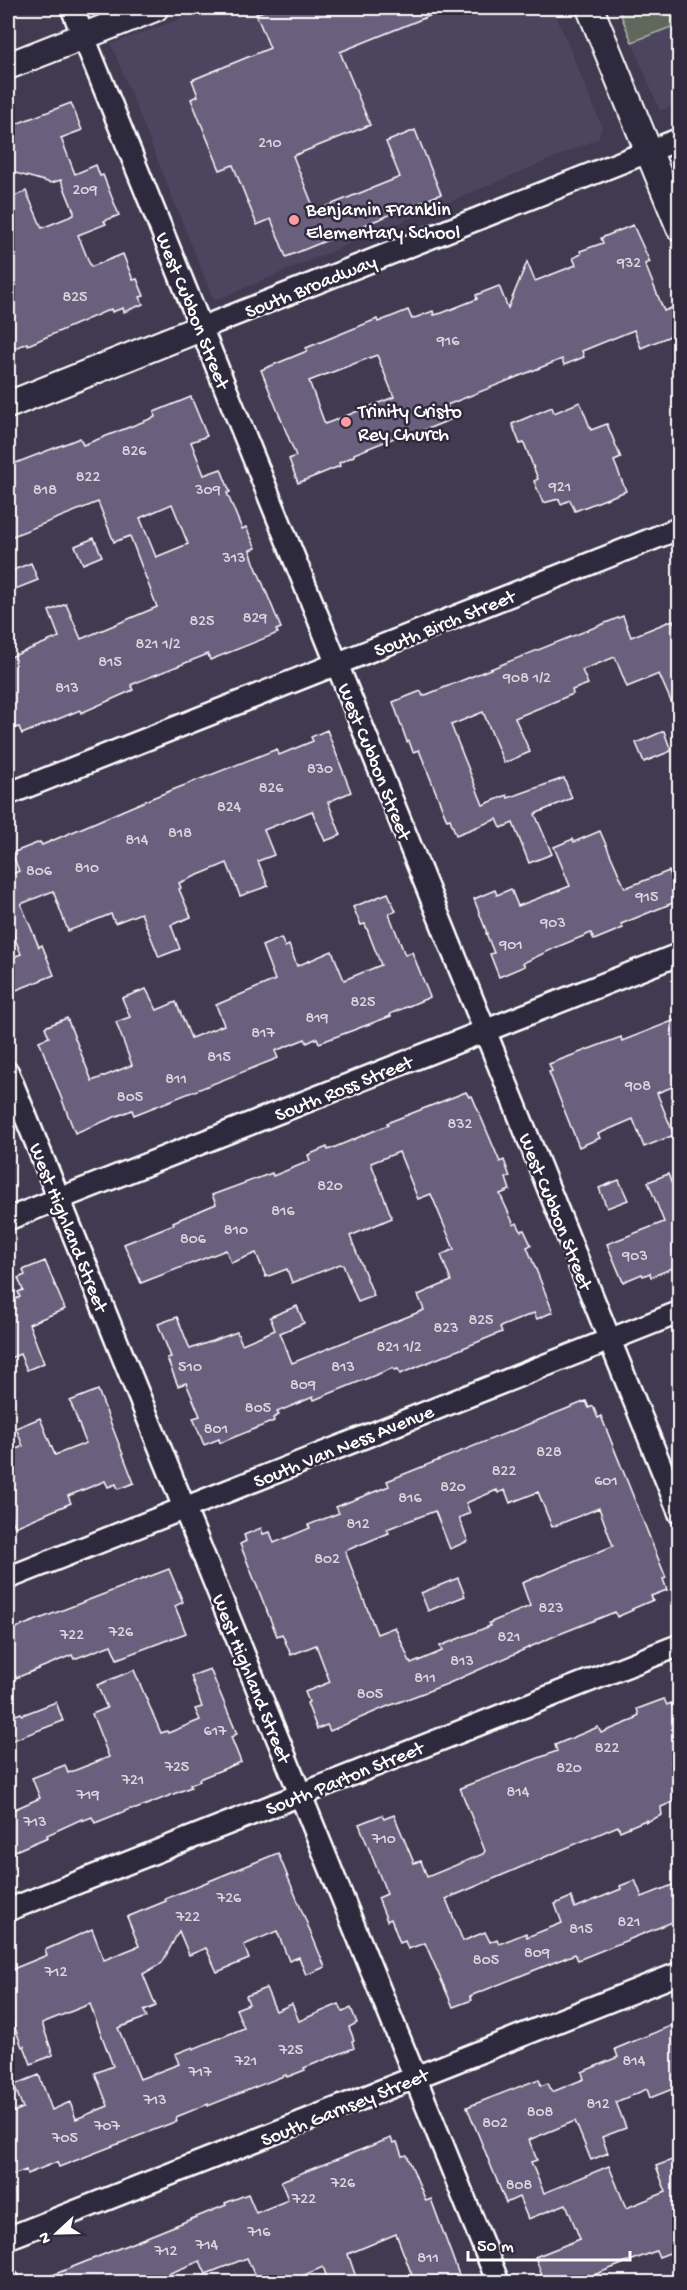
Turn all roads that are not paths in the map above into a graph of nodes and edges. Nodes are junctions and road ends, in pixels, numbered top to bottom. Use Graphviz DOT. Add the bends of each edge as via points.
graph roads {
  1 [pos="72,8"];
  2 [pos="155,8"];
  3 [pos="590,8"];
  4 [pos="83,36"];
  5 [pos="8,66"];
  6 [pos="680,140"];
  7 [pos="648,152"];
  8 [pos="680,228"];
  9 [pos="201,328"];
  10 [pos="8,405"];
  11 [pos="680,528"];
  12 [pos="337,664"];
  13 [pos="8,794"];
  14 [pos="680,954"];
  15 [pos="484,1031"];
  16 [pos="8,1073"];
  17 [pos="58,1199"];
  18 [pos="8,1219"];
  19 [pos="680,1312"];
  20 [pos="609,1340"];
  21 [pos="184,1508"];
  22 [pos="680,1514"];
  23 [pos="8,1578"];
  24 [pos="680,1645"];
  25 [pos="300,1794"];
  26 [pos="8,1910"];
  27 [pos="680,1973"];
  28 [pos="415,2077"];
  29 [pos="8,2238"];
  30 [pos="498,2283"];
  1 -- 4 [label="street, West Cubbon Street"];
  2 -- 4 [label="street"];
  3 -- 7 [label="street"];
  4 -- 5 [label="street"];
  4 -- 9 [label="street, West Cubbon Street"];
  6 -- 7 [label="street, South Broadway"];
  7 -- 8 [label="street"];
  7 -- 9 [label="street, South Broadway"];
  9 -- 10 [label="street, South Broadway"];
  9 -- 12 [label="street, West Cubbon Street"];
  11 -- 12 [label="street, South Birch Street"];
  12 -- 13 [label="street, South Birch Street"];
  12 -- 15 [label="street, West Cubbon Street"];
  14 -- 15 [label="street, South Ross Street"];
  15 -- 17 [label="street, South Ross Street"];
  15 -- 20 [label="street, West Cubbon Street"];
  16 -- 17 [label="street, West Highland Street"];
  17 -- 18 [label="street, South Ross Street"];
  17 -- 21 [label="street, West Highland Street"];
  19 -- 20 [label="street, South Van Ness Avenue"];
  20 -- 21 [label="street, South Van Ness Avenue"];
  20 -- 22 [label="street, West Cubbon Street"];
  21 -- 23 [label="street, South Van Ness Avenue"];
  21 -- 25 [label="street, West Highland Street"];
  24 -- 25 [label="street, South Parton Street"];
  25 -- 26 [label="street, South Parton Street"];
  25 -- 28 [label="street, West Highland Street"];
  27 -- 28 [label="street, South Garnsey Street"];
  28 -- 29 [label="street, South Garnsey Street"];
  28 -- 30 [label="street, West Highland Street"];
}
